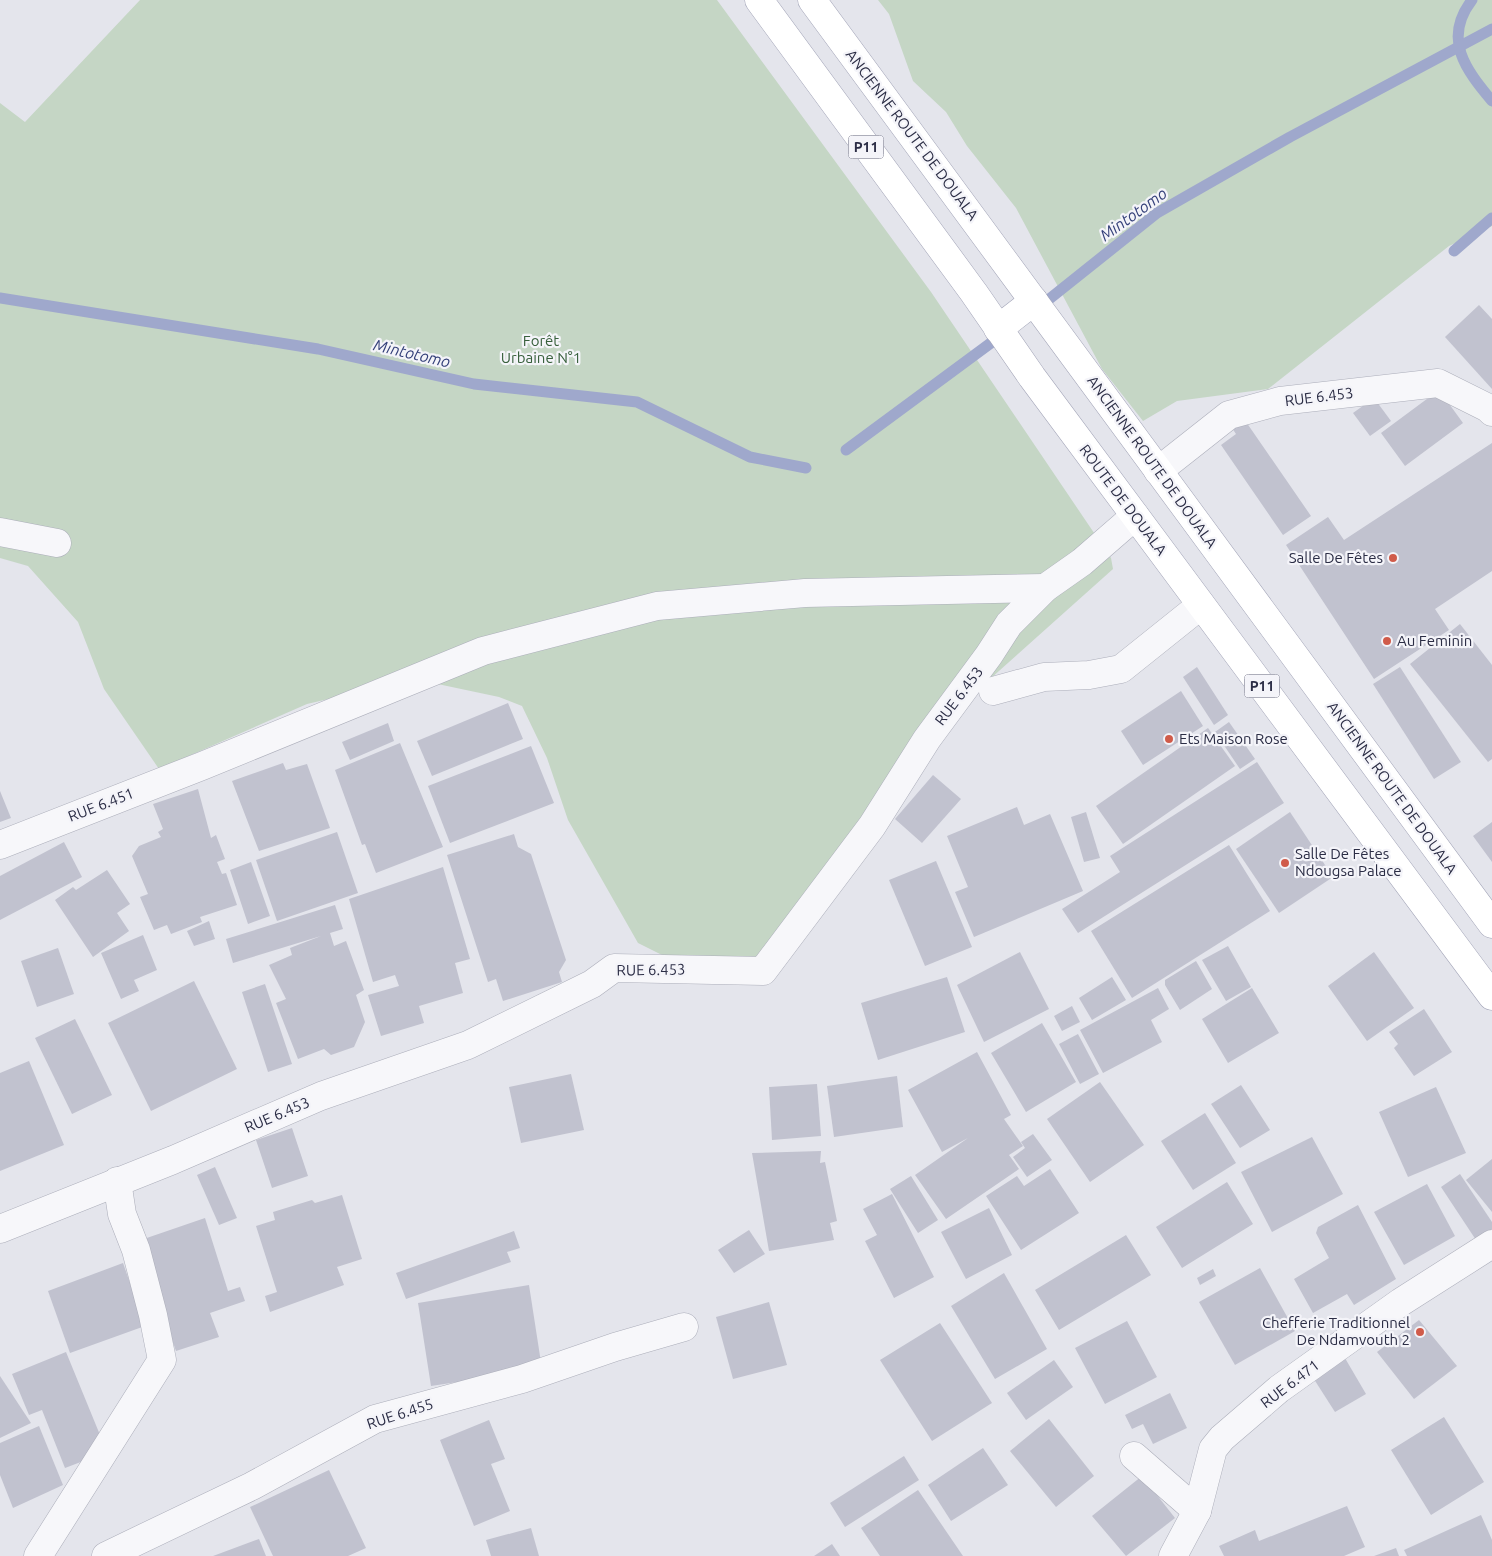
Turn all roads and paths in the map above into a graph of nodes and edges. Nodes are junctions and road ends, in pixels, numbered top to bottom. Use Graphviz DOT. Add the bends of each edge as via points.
graph roads {
  1 [pos="759,0"];
  2 [pos="812,0"];
  3 [pos="1034,301"];
  4 [pos="998,329"];
  5 [pos="1492,412"];
  6 [pos="1158,471"];
  7 [pos="1136,516"];
  8 [pos="0,532"];
  9 [pos="57,543"];
  10 [pos="1045,588"];
  11 [pos="1201,605"];
  12 [pos="993,691"];
  13 [pos="0,845"];
  14 [pos="1492,924"];
  15 [pos="1492,996"];
  16 [pos="117,1181"];
  17 [pos="0,1229"];
  18 [pos="1492,1244"];
  19 [pos="684,1327"];
  20 [pos="1134,1456"];
  21 [pos="1196,1511"];
  22 [pos="38,1556"];
  23 [pos="106,1556"];
  24 [pos="1173,1556"];
  1 -- 4 [label="main road, ROUTE DE DOUALA / P11"];
  2 -- 3 [label="main road, ANCIENNE ROUTE DE DOUALA"];
  3 -- 4 [label="main road"];
  3 -- 6 [label="main road, ANCIENNE ROUTE DE DOUALA"];
  4 -- 7 [label="main road, ROUTE DE DOUALA / P11"];
  5 -- 6 [label="street, RUE 6.453" via="1438,383 1280,401 1229,415"];
  6 -- 14 [label="main road, ANCIENNE ROUTE DE DOUALA"];
  7 -- 10 [label="street, RUE 6.453" via="1082,562"];
  7 -- 11 [label="main road, ROUTE DE DOUALA / P11"];
  8 -- 9 [label="street"];
  10 -- 13 [label="street, RUE 6.451" via="805,593 657,606 483,651"];
  10 -- 16 [label="street, RUE 6.453" via="1009,624 927,739 872,826 763,971 614,968 592,984 468,1045 321,1096"];
  11 -- 12 [label="street" via="1121,669 1089,675 1044,677"];
  11 -- 15 [label="main road, ROUTE DE DOUALA / P11"];
  16 -- 17 [label="street, RUE 6.453"];
  16 -- 22 [label="street" via="122,1214 136,1250 162,1360"];
  18 -- 21 [label="street, RUE 6.471" via="1401,1302 1279,1389 1222,1438 1213,1449"];
  19 -- 23 [label="street, RUE 6.455" via="522,1378 375,1419 252,1486"];
  20 -- 21 [label="street"];
  21 -- 24 [label="street, RUE 6.471"];
}
